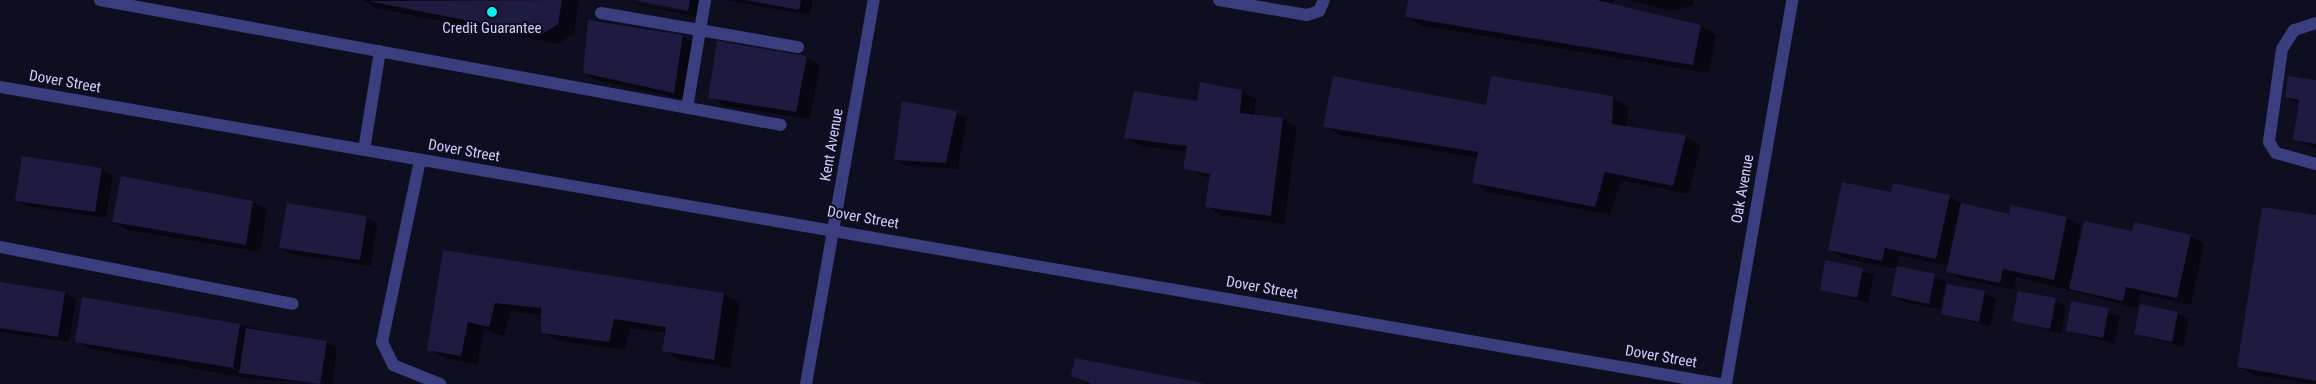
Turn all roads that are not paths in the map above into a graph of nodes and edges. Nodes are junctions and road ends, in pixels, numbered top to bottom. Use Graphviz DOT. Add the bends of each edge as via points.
graph roads {
  1 [pos="100,0"];
  2 [pos="704,0"];
  3 [pos="874,0"];
  4 [pos="1219,0"];
  5 [pos="1324,0"];
  6 [pos="1792,0"];
  7 [pos="601,13"];
  8 [pos="2316,23"];
  9 [pos="700,32"];
  10 [pos="798,47"];
  11 [pos="380,51"];
  12 [pos="0,87"];
  13 [pos="687,108"];
  14 [pos="781,125"];
  15 [pos="364,150"];
  16 [pos="420,160"];
  17 [pos="2316,164"];
  18 [pos="833,229"];
  19 [pos="0,247"];
  20 [pos="292,304"];
  21 [pos="440,384"];
  22 [pos="806,384"];
  23 [pos="1720,384"];
  24 [pos="1726,384"];
  1 -- 11 [label="street"];
  2 -- 9 [label="street"];
  3 -- 18 [label="street, Kent Avenue"];
  4 -- 5 [label="street" via="1307,15 1318,10"];
  6 -- 24 [label="street, Oak Avenue"];
  7 -- 9 [label="street"];
  8 -- 17 [label="street" via="2294,30 2282,49 2269,142 2276,153"];
  9 -- 10 [label="street"];
  9 -- 13 [label="street"];
  11 -- 13 [label="street"];
  11 -- 15 [label="street"];
  12 -- 15 [label="street, Dover Street"];
  13 -- 14 [label="street"];
  15 -- 16 [label="street, Dover Street"];
  16 -- 18 [label="street, Dover Street"];
  16 -- 21 [label="street" via="382,342 394,364"];
  18 -- 22 [label="street, Kent Avenue"];
  18 -- 23 [label="street, Dover Street"];
  19 -- 20 [label="street"];
}
